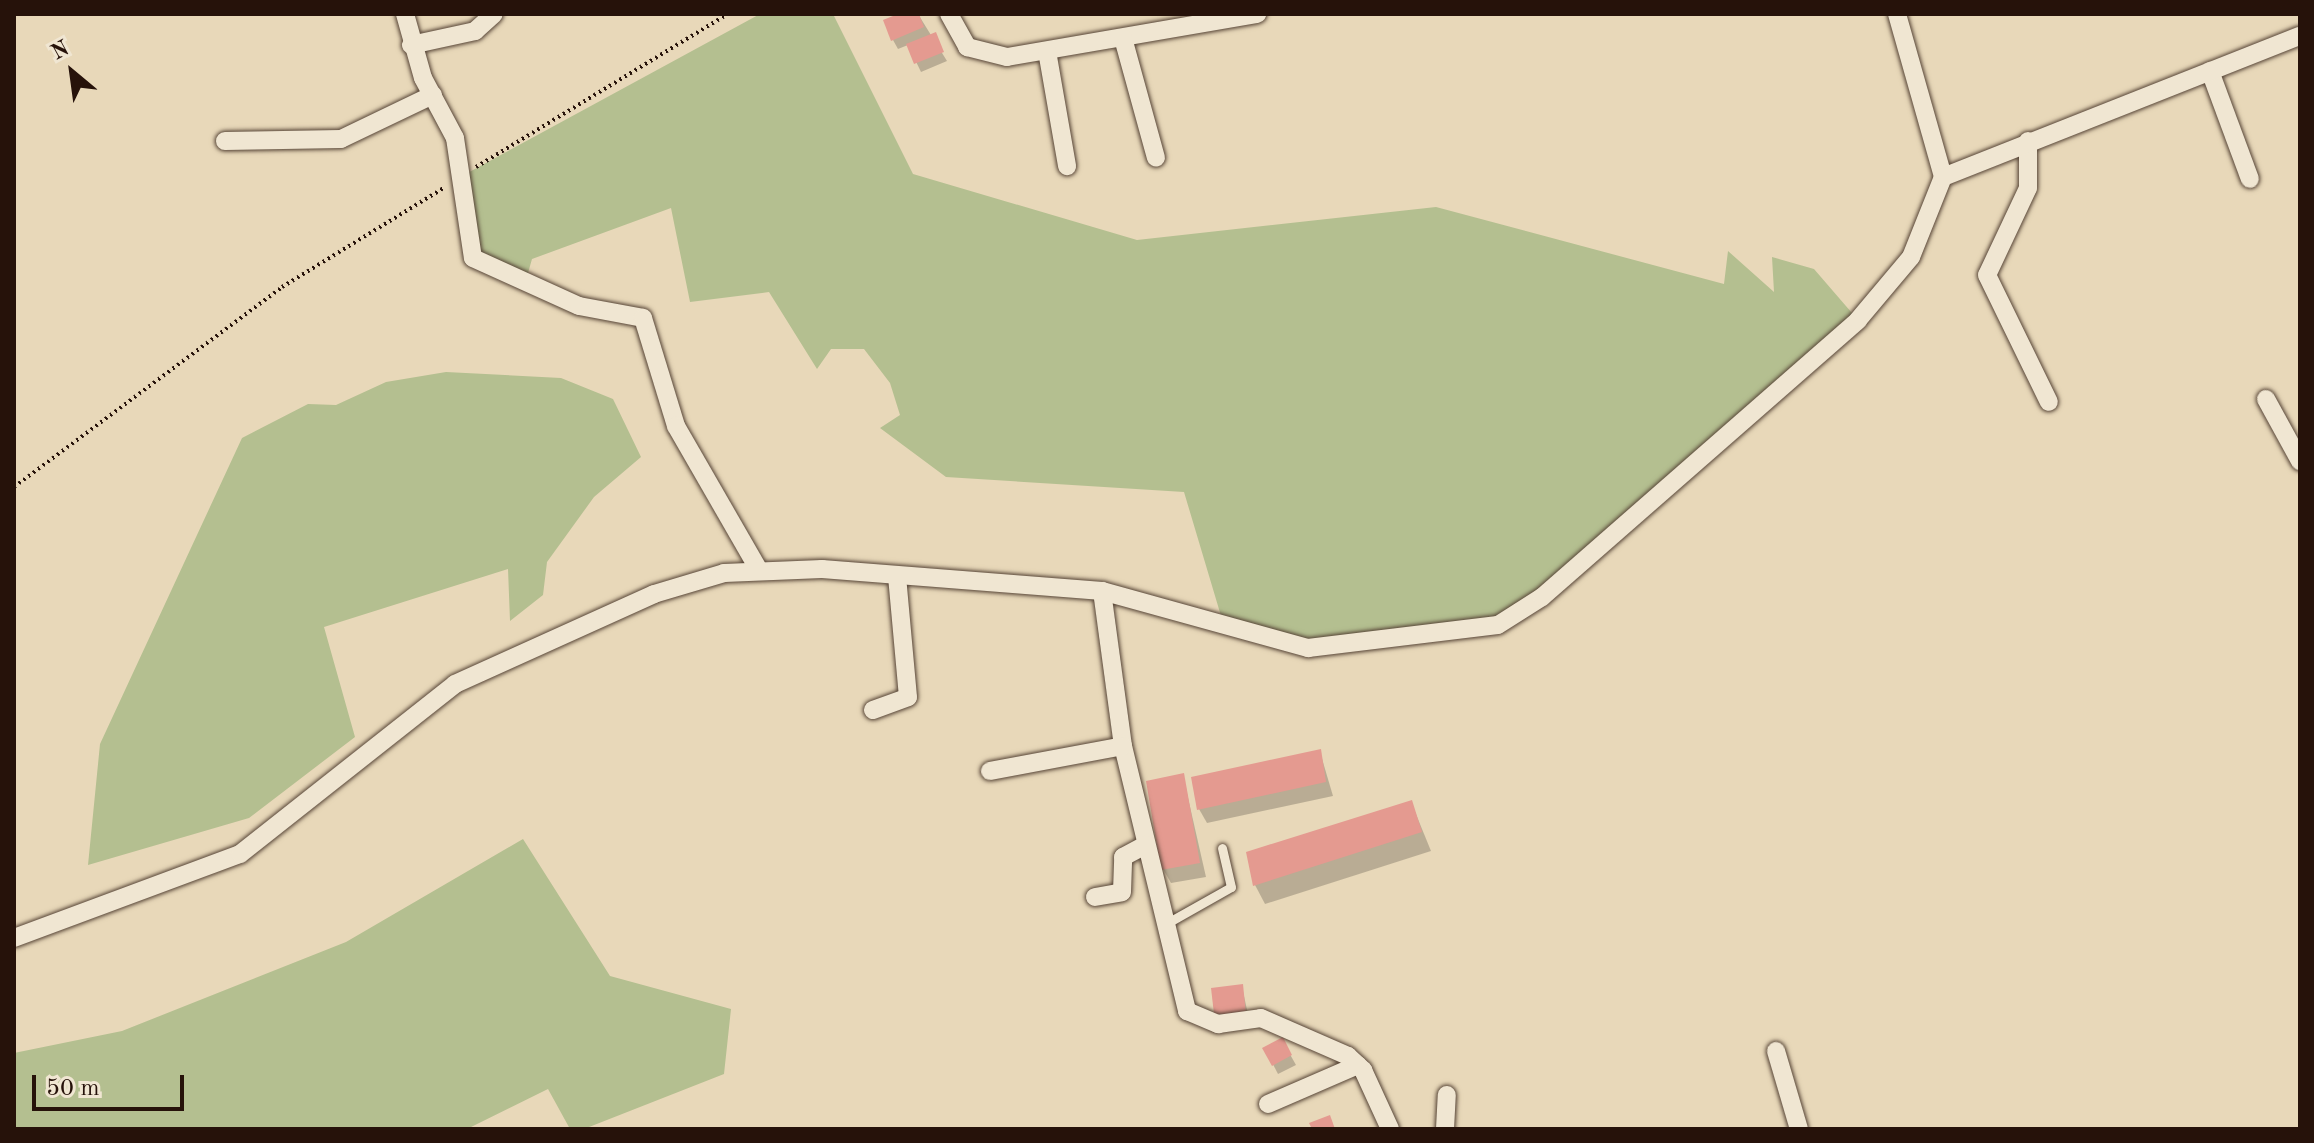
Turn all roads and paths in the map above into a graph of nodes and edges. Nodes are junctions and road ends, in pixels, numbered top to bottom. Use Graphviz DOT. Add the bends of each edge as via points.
graph roads {
  1 [pos="405,14"];
  2 [pos="494,14"];
  3 [pos="728,14"];
  4 [pos="949,14"];
  5 [pos="1257,14"];
  6 [pos="1897,14"];
  7 [pos="2300,36"];
  8 [pos="1123,38"];
  9 [pos="411,45"];
  10 [pos="1047,51"];
  11 [pos="2210,71"];
  12 [pos="433,95"];
  13 [pos="225,141"];
  14 [pos="2028,141"];
  15 [pos="1156,158"];
  16 [pos="460,164"];
  17 [pos="1067,166"];
  18 [pos="1943,177"];
  19 [pos="2250,179"];
  20 [pos="2266,399"];
  21 [pos="2049,402"];
  22 [pos="2298,452"];
  23 [pos="14,487"];
  24 [pos="757,567"];
  25 [pos="897,575"];
  26 [pos="1102,591"];
  27 [pos="873,710"];
  28 [pos="1123,746"];
  29 [pos="990,771"];
  30 [pos="1146,845"];
  31 [pos="1222,848"];
  32 [pos="1095,897"];
  33 [pos="1169,922"];
  34 [pos="14,938"];
  35 [pos="1776,1051"];
  36 [pos="1358,1065"];
  37 [pos="1447,1095"];
  38 [pos="1268,1104"];
  39 [pos="1390,1129"];
  40 [pos="1445,1129"];
  41 [pos="1799,1129"];
  1 -- 9 [label="street"];
  2 -- 9 [label="street" via="475,31"];
  3 -- 16 [label="path"];
  4 -- 10 [label="street" via="978,54"];
  5 -- 8 [label="street"];
  6 -- 18 [label="street"];
  7 -- 11 [label="street"];
  8 -- 10 [label="street"];
  8 -- 15 [label="street"];
  9 -- 12 [label="street"];
  10 -- 17 [label="street"];
  11 -- 14 [label="street"];
  11 -- 19 [label="street"];
  12 -- 13 [label="street" via="341,139"];
  12 -- 16 [label="street"];
  14 -- 18 [label="street"];
  14 -- 21 [label="street" via="2028,188 1987,275"];
  16 -- 23 [label="path" via="282,287"];
  16 -- 24 [label="street" via="468,250 479,264 579,306 643,318 676,426"];
  18 -- 26 [label="street" via="1911,257 1858,320 1514,618 1308,648"];
  20 -- 22 [label="street"];
  24 -- 25 [label="street"];
  24 -- 34 [label="street" via="654,594 455,684 240,854"];
  25 -- 26 [label="street"];
  25 -- 27 [label="street" via="908,697"];
  26 -- 28 [label="street"];
  28 -- 29 [label="street"];
  28 -- 30 [label="street"];
  30 -- 32 [label="street" via="1123,857 1122,892"];
  30 -- 33 [label="street"];
  31 -- 33 [label="lane" via="1231,887"];
  33 -- 36 [label="street" via="1171,965 1187,1011 1218,1024 1261,1018"];
  35 -- 41 [label="street"];
  36 -- 38 [label="street"];
  36 -- 39 [label="street"];
  37 -- 40 [label="street"];
}
